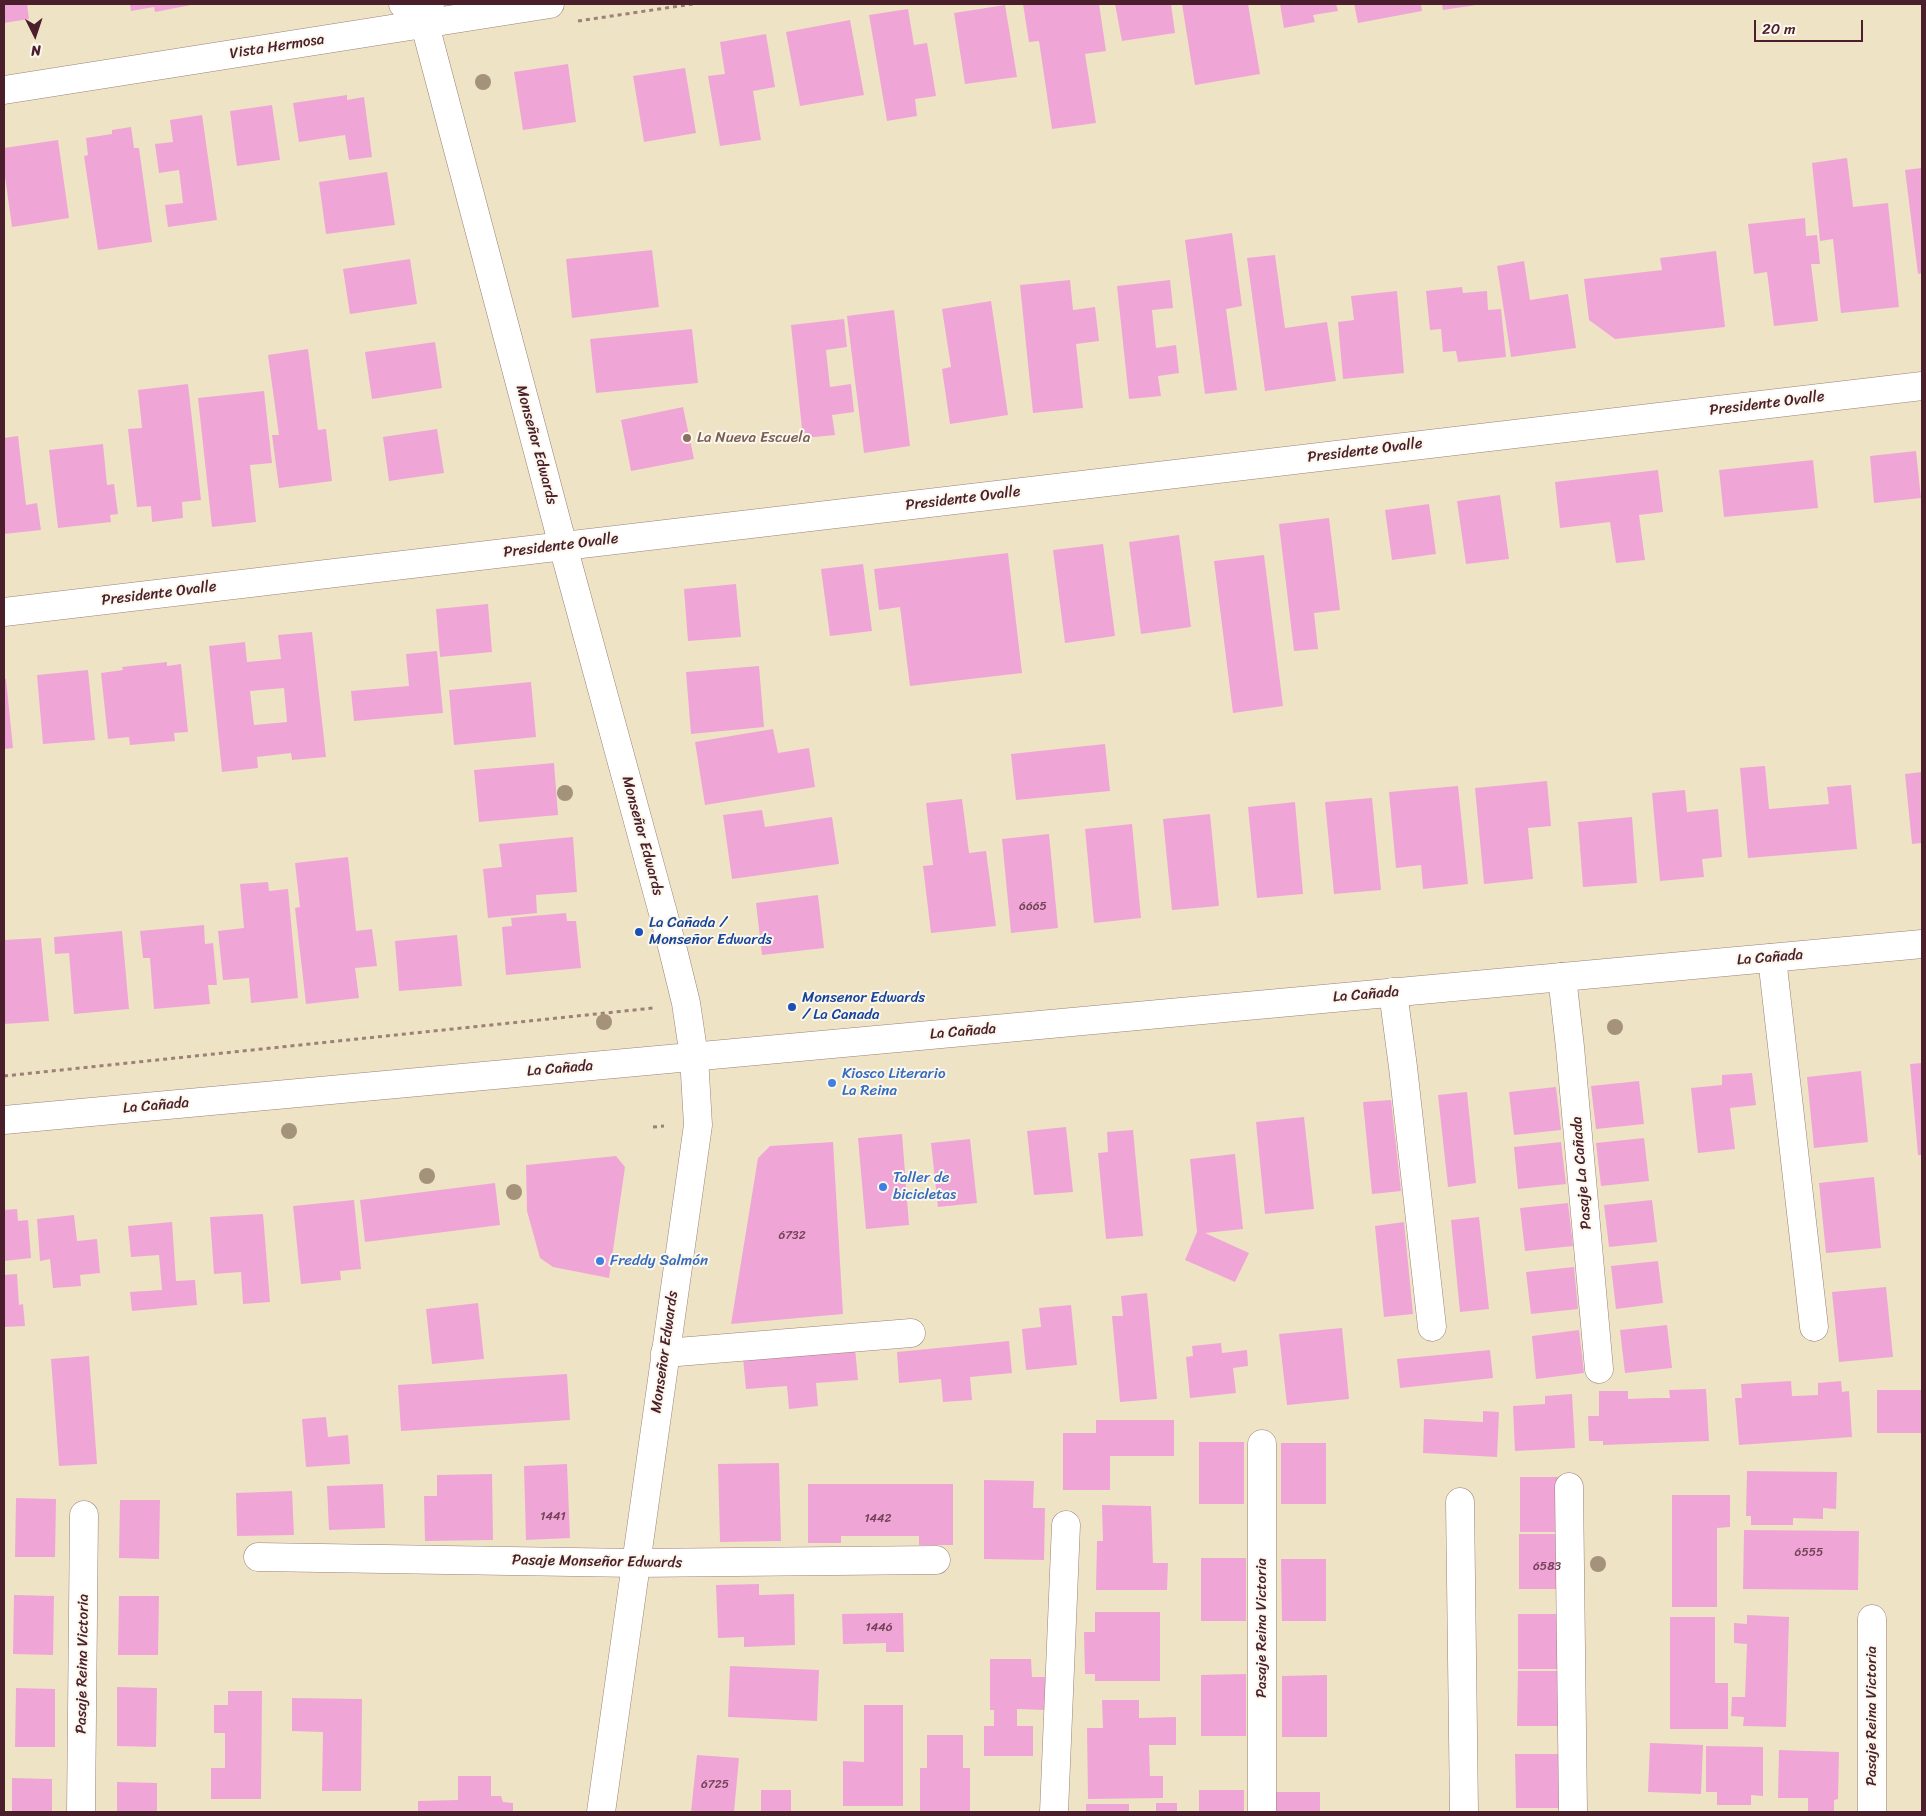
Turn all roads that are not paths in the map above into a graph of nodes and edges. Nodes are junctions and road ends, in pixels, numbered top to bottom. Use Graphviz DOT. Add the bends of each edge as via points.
graph roads {
  1 [pos="403,4"];
  2 [pos="550,4"];
  3 [pos="428,14"];
  4 [pos="4,90"];
  5 [pos="1922,386"];
  6 [pos="563,546"];
  7 [pos="4,612"];
  8 [pos="1922,944"];
  9 [pos="1772,958"];
  10 [pos="1562,977"];
  11 [pos="1393,992"];
  12 [pos="694,1057"];
  13 [pos="4,1120"];
  14 [pos="1432,1327"];
  15 [pos="1814,1327"];
  16 [pos="911,1333"];
  17 [pos="665,1353"];
  18 [pos="1600,1369"];
  19 [pos="1262,1444"];
  20 [pos="1569,1487"];
  21 [pos="1460,1502"];
  22 [pos="84,1516"];
  23 [pos="1066,1525"];
  24 [pos="258,1557"];
  25 [pos="936,1560"];
  26 [pos="636,1564"];
  27 [pos="1872,1619"];
  28 [pos="81,1812"];
  29 [pos="601,1812"];
  30 [pos="1054,1812"];
  31 [pos="1262,1812"];
  32 [pos="1464,1812"];
  33 [pos="1573,1812"];
  34 [pos="1872,1812"];
  1 -- 3 [label="street"];
  2 -- 3 [label="street, Vista Hermosa"];
  3 -- 4 [label="street, Vista Hermosa"];
  3 -- 6 [label="street, Monseñor Edwards"];
  5 -- 6 [label="street, Presidente Ovalle"];
  6 -- 7 [label="street, Presidente Ovalle"];
  6 -- 12 [label="street, Monseñor Edwards" via="672,946 686,1003"];
  8 -- 9 [label="street, La Cañada"];
  9 -- 10 [label="street, La Cañada"];
  9 -- 15 [label="street"];
  10 -- 11 [label="street, La Cañada"];
  10 -- 18 [label="street, Pasaje La Cañada"];
  11 -- 12 [label="street, La Cañada"];
  11 -- 14 [label="street"];
  12 -- 13 [label="street, La Cañada"];
  12 -- 17 [label="street, Monseñor Edwards" via="698,1125"];
  16 -- 17 [label="street"];
  17 -- 26 [label="street, Monseñor Edwards"];
  19 -- 31 [label="street, Pasaje Reina Victoria"];
  20 -- 33 [label="street"];
  21 -- 32 [label="street"];
  22 -- 28 [label="street, Pasaje Reina Victoria"];
  23 -- 30 [label="street"];
  24 -- 26 [label="street, Pasaje Monseñor Edwards"];
  25 -- 26 [label="street, Pasaje Monseñor Edwards"];
  26 -- 29 [label="street, Monseñor Edwards"];
  27 -- 34 [label="street, Pasaje Reina Victoria"];
}
